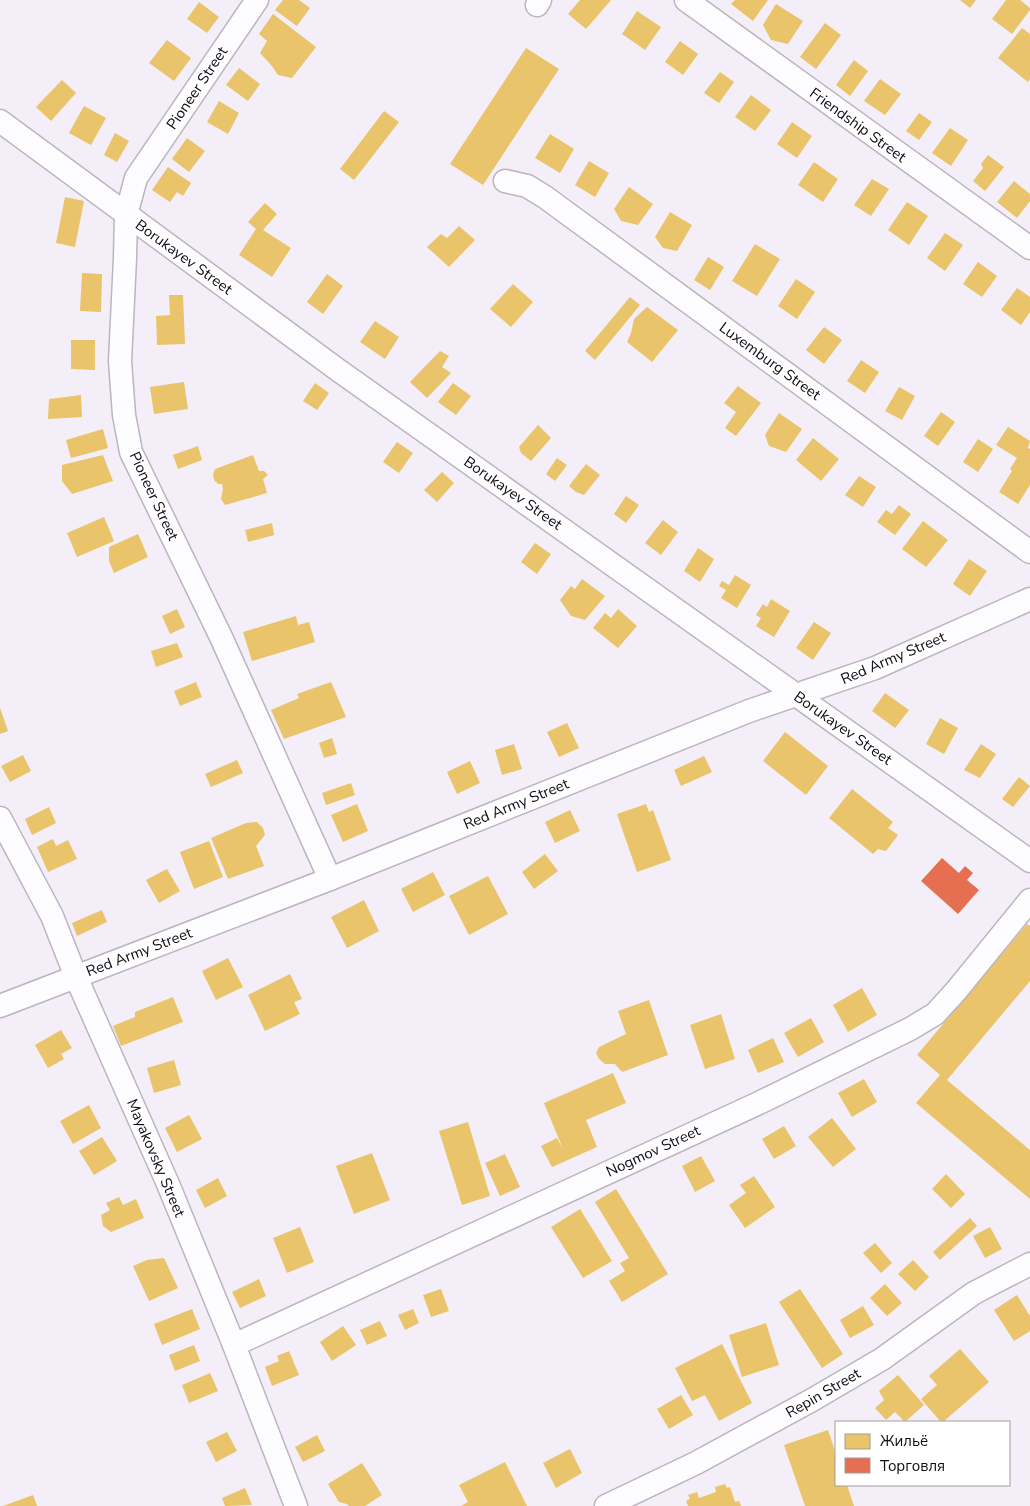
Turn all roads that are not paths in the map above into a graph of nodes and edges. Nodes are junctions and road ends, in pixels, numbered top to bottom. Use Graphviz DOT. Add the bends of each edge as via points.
graph roads {
  1 [pos="257,0"];
  2 [pos="686,0"];
  3 [pos="0,121"];
  4 [pos="505,181"];
  5 [pos="126,215"];
  6 [pos="1030,248"];
  7 [pos="1030,552"];
  8 [pos="1030,599"];
  9 [pos="797,695"];
  10 [pos="0,818"];
  11 [pos="1030,861"];
  12 [pos="330,879"];
  13 [pos="1030,900"];
  14 [pos="76,977"];
  15 [pos="0,1006"];
  16 [pos="1030,1264"];
  17 [pos="234,1345"];
  18 [pos="296,1506"];
  19 [pos="606,1506"];
  1 -- 5 [label="street, Pioneer Street" via="136,178"];
  2 -- 6 [label="street, Friendship Street"];
  3 -- 5 [label="street, Borukayev Street"];
  4 -- 7 [label="street, Luxemburg Street" via="528,186 545,197"];
  5 -- 9 [label="street, Borukayev Street" via="338,370"];
  5 -- 12 [label="street, Pioneer Street" via="120,361 124,415 131,452 221,637"];
  8 -- 9 [label="street, Red Army Street" via="875,668"];
  9 -- 11 [label="street, Borukayev Street"];
  9 -- 12 [label="street, Red Army Street" via="749,711"];
  10 -- 14 [label="street, Mayakovsky Street" via="52,916"];
  12 -- 14 [label="street, Red Army Street"];
  13 -- 17 [label="street, Nogmov Street" via="935,1014 910,1029 761,1102"];
  14 -- 15 [label="street, Red Army Street"];
  14 -- 17 [label="street, Mayakovsky Street" via="168,1184"];
  16 -- 19 [label="street, Repin Street" via="974,1293 882,1359 812,1400 696,1463"];
  17 -- 18 [label="street, Mayakovsky Street"];
}
